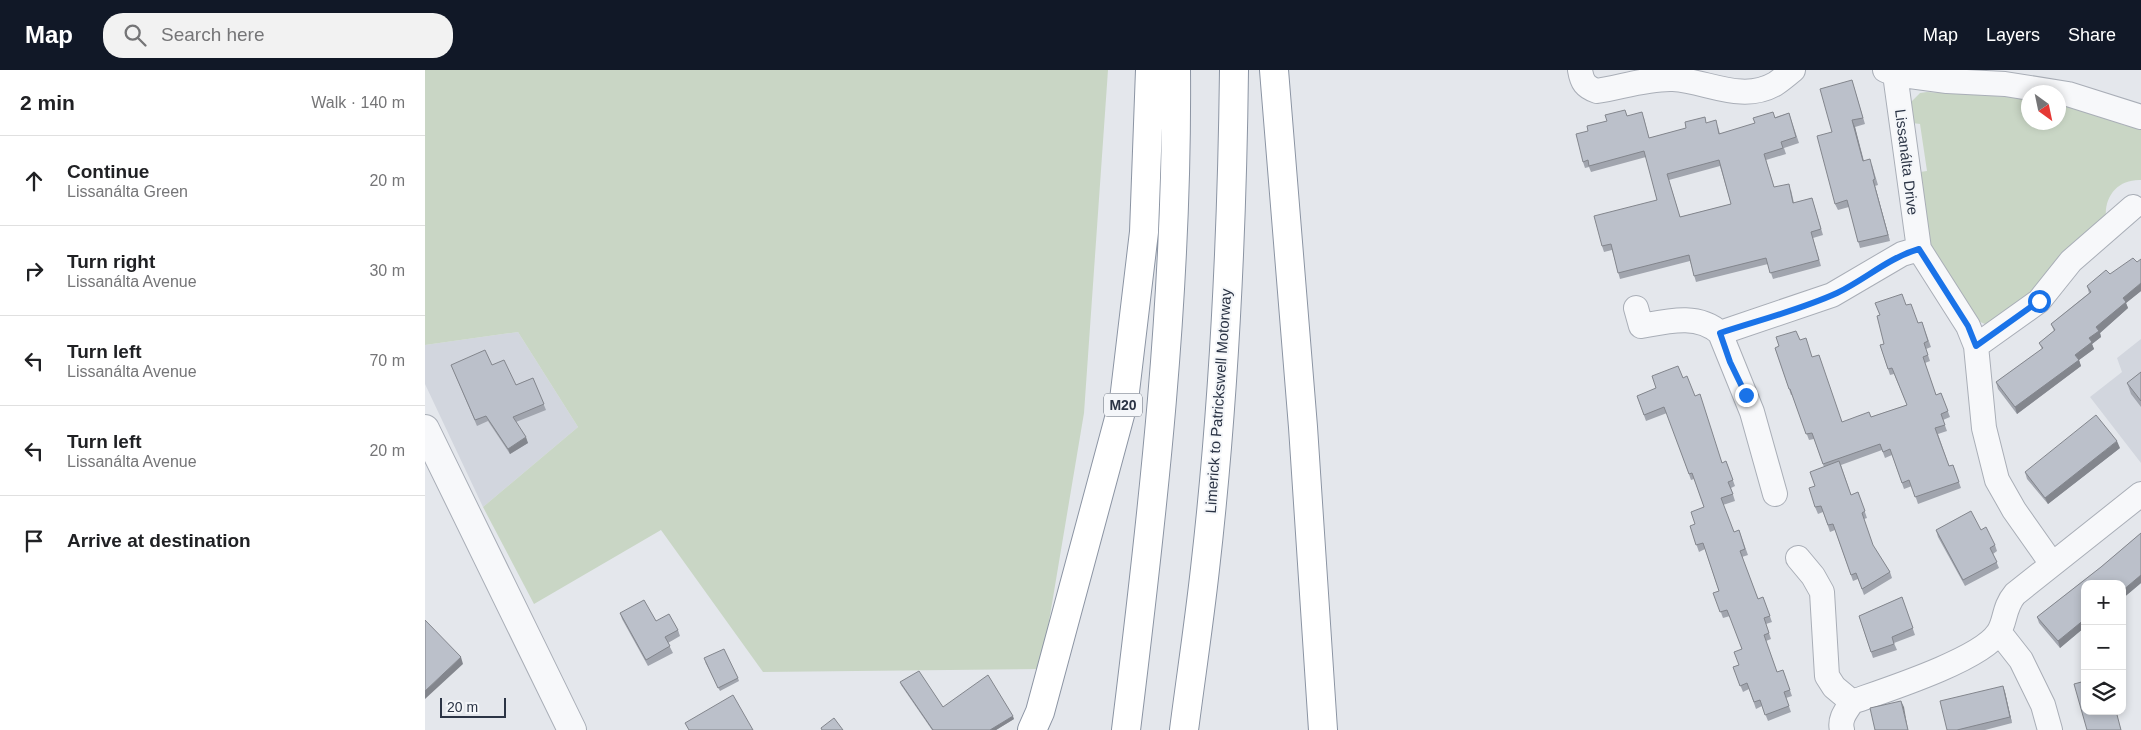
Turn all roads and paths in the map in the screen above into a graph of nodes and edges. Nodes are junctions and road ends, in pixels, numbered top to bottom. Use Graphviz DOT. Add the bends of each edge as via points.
graph roads {
  1 [pos="1149,70"];
  2 [pos="1176,70"];
  3 [pos="1234,70"];
  4 [pos="1274,70"];
  5 [pos="1580,70"];
  6 [pos="1793,70"];
  7 [pos="1890,72"];
  8 [pos="2141,117"];
  9 [pos="2133,207"];
  10 [pos="1919,249"];
  11 [pos="1636,308"];
  12 [pos="1720,333"];
  13 [pos="1976,346"];
  14 [pos="425,429"];
  15 [pos="1775,494"];
  16 [pos="2141,494"];
  17 [pos="1798,558"];
  18 [pos="2052,564"];
  19 [pos="1999,632"];
  20 [pos="1853,702"];
  21 [pos="572,730"];
  22 [pos="1032,730"];
  23 [pos="1126,730"];
  24 [pos="1184,730"];
  25 [pos="1323,730"];
  26 [pos="1842,730"];
  27 [pos="2050,730"];
  1 -- 22 [label="highway, M20" via="1144,232 1124,400"];
  2 -- 23 [label="highway, M20" via="1164,377 1149,549"];
  3 -- 24 [label="highway, Limerick to Patrickswell Motorway" via="1224,364 1205,568"];
  4 -- 25 [label="highway"];
  5 -- 6 [label="street" via="1582,82 1597,91 1673,79 1741,92 1759,91"];
  7 -- 8 [label="street, Lissanálta Drive" via="2068,94"];
  7 -- 10 [label="street, Lissanálta Drive" via="1909,163"];
  9 -- 13 [label="street" via="2071,261 2039,301"];
  10 -- 12 [label="street" via="1902,254 1839,292"];
  10 -- 13 [label="street" via="1968,326"];
  11 -- 12 [label="street" via="1641,326 1684,319 1713,327"];
  12 -- 15 [label="street" via="1752,412"];
  13 -- 18 [label="street" via="1984,428 1997,480"];
  14 -- 21 [label="street"];
  16 -- 18 [label="street"];
  17 -- 20 [label="street" via="1821,592 1827,676"];
  18 -- 19 [label="street" via="2008,602"];
  19 -- 20 [label="street" via="1983,647 1951,664"];
  19 -- 27 [label="street" via="2021,660 2043,705"];
  20 -- 26 [label="street" via="1845,712"];
}
